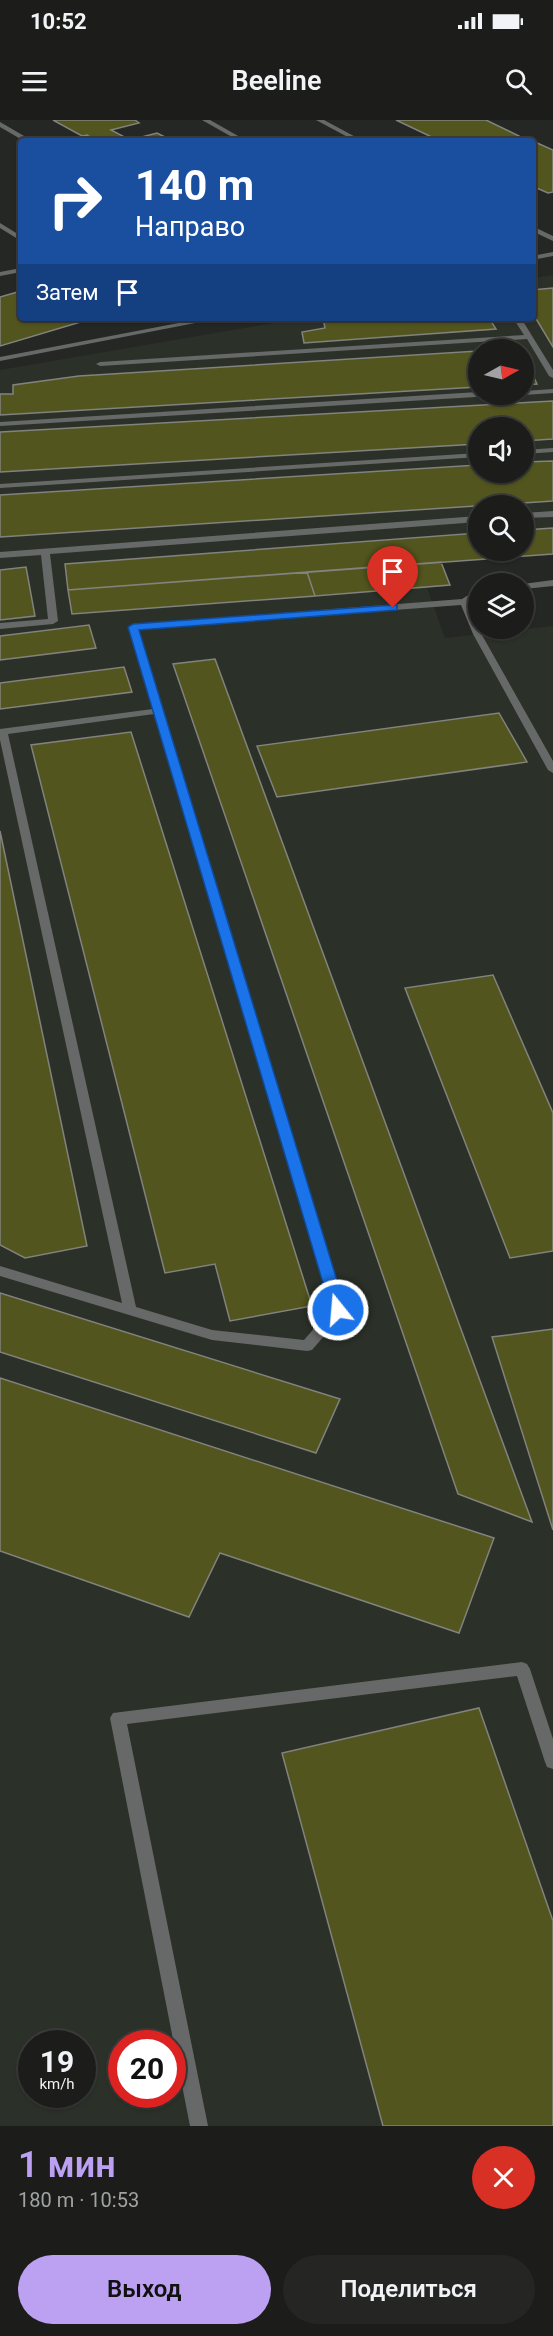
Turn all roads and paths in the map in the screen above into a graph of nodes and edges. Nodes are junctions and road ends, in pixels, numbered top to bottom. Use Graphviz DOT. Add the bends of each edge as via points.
graph roads {
  1 [pos="205,120"];
  2 [pos="319,120"];
  3 [pos="0,124"];
  4 [pos="24,138"];
  5 [pos="238,138"];
  6 [pos="354,138"];
  7 [pos="0,225"];
  8 [pos="536,230"];
  9 [pos="18,237"];
  10 [pos="553,239"];
  11 [pos="553,254"];
  12 [pos="536,257"];
  13 [pos="18,271"];
  14 [pos="0,274"];
  15 [pos="202,321"];
  16 [pos="519,321"];
  17 [pos="529,337"];
  18 [pos="0,360"];
  19 [pos="100,364"];
  20 [pos="553,376"];
  21 [pos="553,391"];
  22 [pos="534,392"];
  23 [pos="468,395"];
  24 [pos="0,424"];
  25 [pos="553,450"];
  26 [pos="534,451"];
  27 [pos="468,455"];
  28 [pos="0,486"];
  29 [pos="553,514"];
  30 [pos="534,515"];
  31 [pos="468,520"];
  32 [pos="45,552"];
  33 [pos="0,555"];
  34 [pos="553,583"];
  35 [pos="534,585"];
  36 [pos="468,599"];
  37 [pos="464,602"];
  38 [pos="0,626"];
  39 [pos="158,711"];
  40 [pos="1,732"];
  41 [pos="553,770"];
  42 [pos="0,1271"];
  43 [pos="130,1311"];
  44 [pos="553,1762"];
  45 [pos="199,2126"];
  1 -- 5 [label="lane"];
  2 -- 6 [label="lane"];
  3 -- 4 [label="lane"];
  7 -- 9 [label="lane"];
  8 -- 10 [label="lane"];
  11 -- 12 [label="lane"];
  13 -- 14 [label="lane"];
  15 -- 18 [label="lane"];
  16 -- 17 [label="lane"];
  17 -- 19 [label="lane"];
  17 -- 20 [label="lane"];
  21 -- 22 [label="lane"];
  23 -- 24 [label="lane"];
  25 -- 26 [label="lane"];
  27 -- 28 [label="lane"];
  29 -- 30 [label="lane"];
  31 -- 32 [label="lane"];
  32 -- 33 [label="lane"];
  32 -- 38 [label="lane" via="53,621"];
  34 -- 35 [label="lane"];
  36 -- 37 [label="lane"];
  37 -- 39 [label="lane" via="133,627"];
  37 -- 41 [label="lane"];
  39 -- 40 [label="lane"];
  39 -- 43 [label="lane" via="338,1310 307,1346 212,1335"];
  40 -- 43 [label="lane"];
  42 -- 43 [label="lane"];
  44 -- 45 [label="lane" via="522,1669 118,1718"];
}
